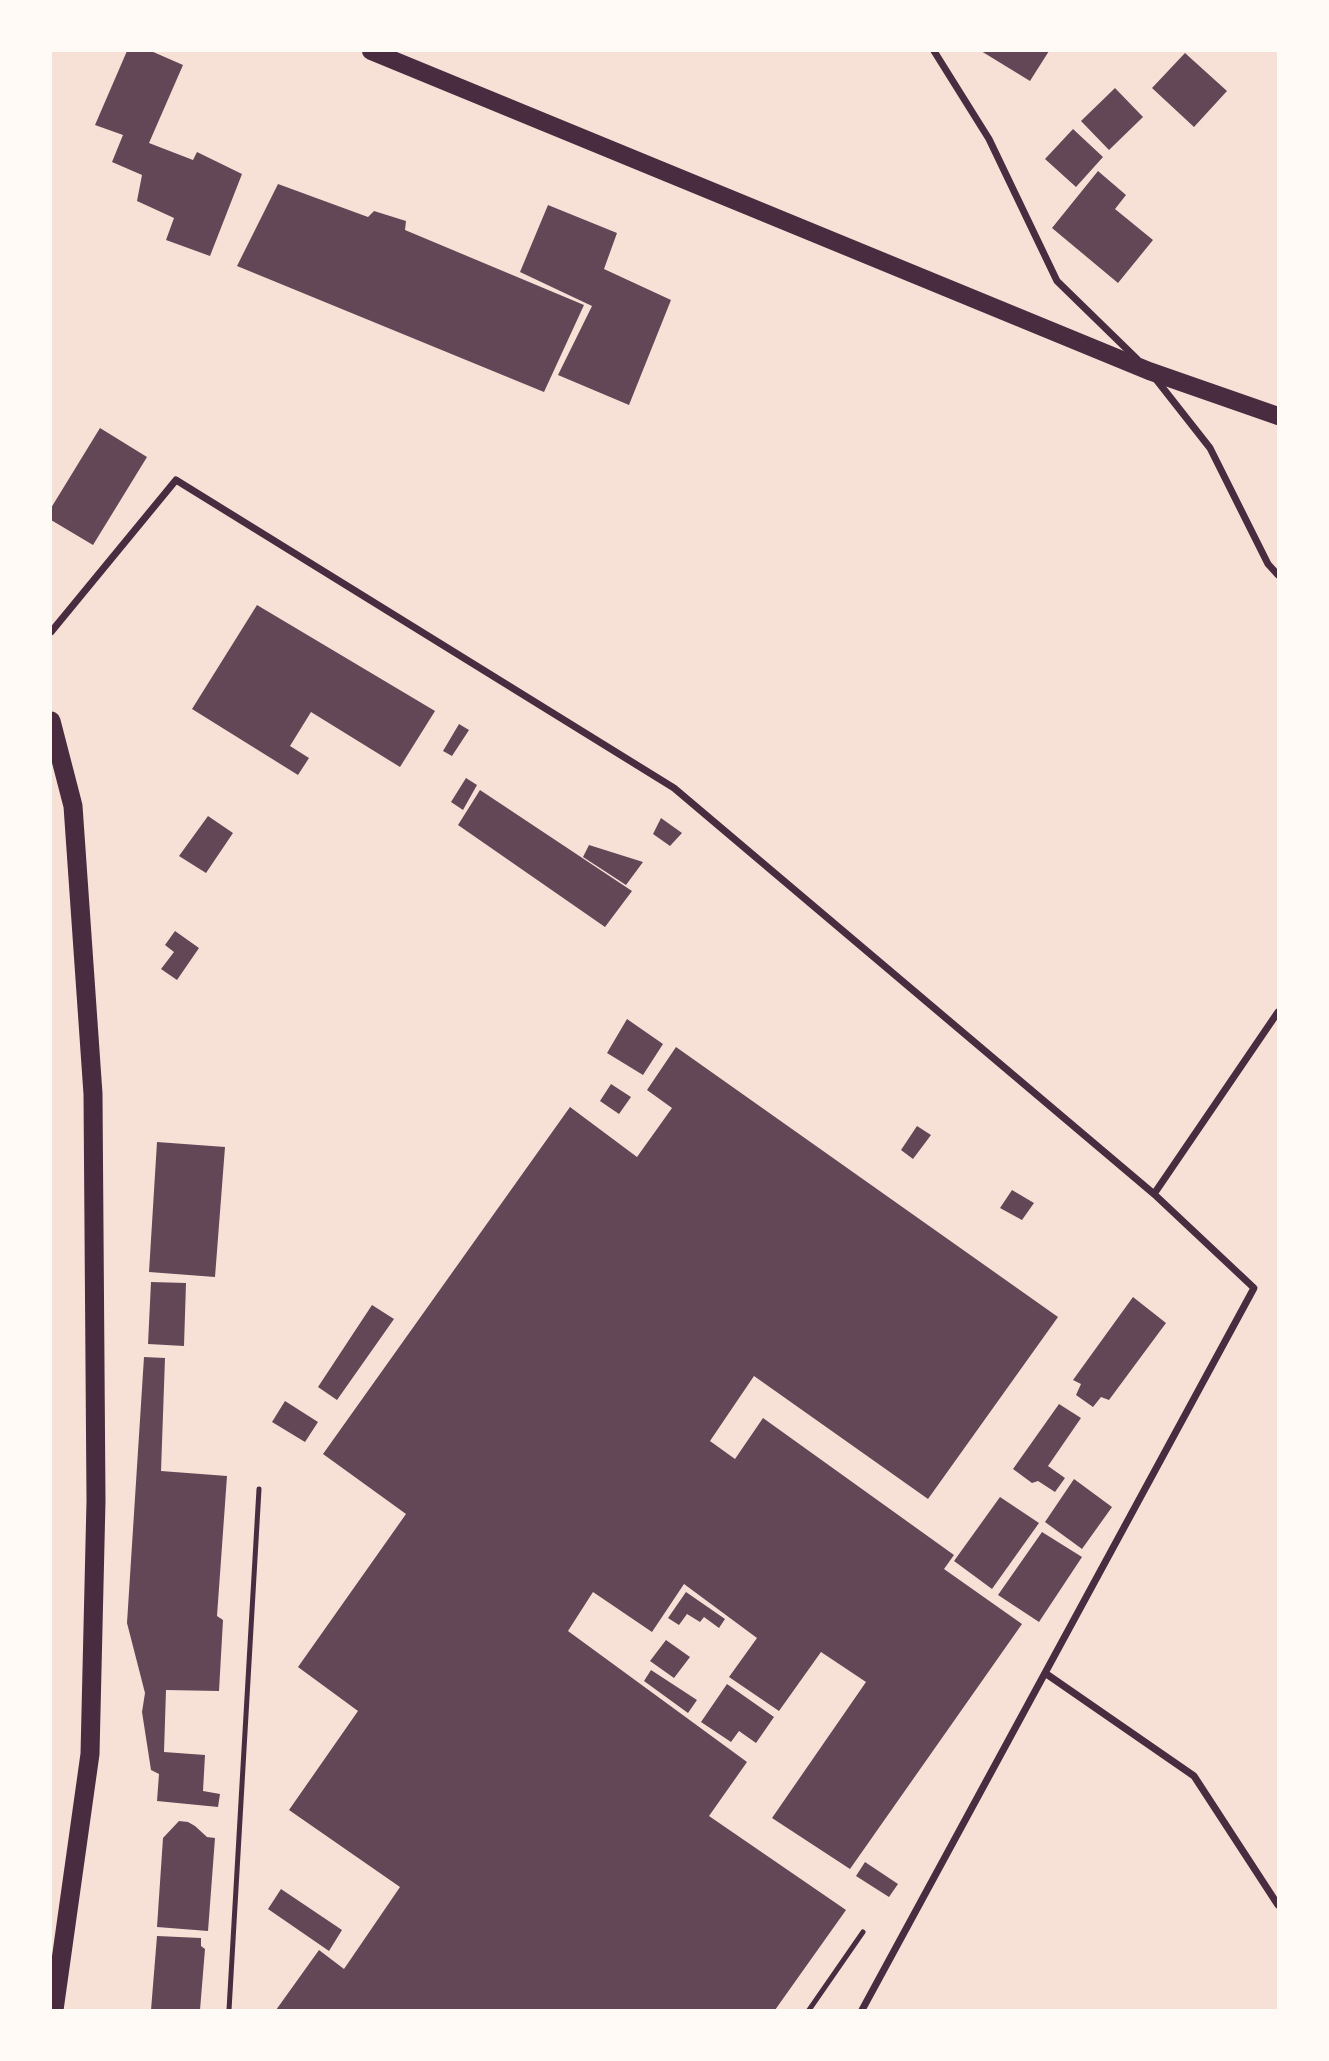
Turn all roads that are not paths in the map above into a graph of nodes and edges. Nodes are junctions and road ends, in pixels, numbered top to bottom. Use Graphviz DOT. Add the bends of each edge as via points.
graph roads {
  1 [pos="371,51"];
  2 [pos="933,51"];
  3 [pos="1149,371"];
  4 [pos="1278,416"];
  5 [pos="1278,575"];
  6 [pos="51,632"];
  7 [pos="51,721"];
  8 [pos="1278,1012"];
  9 [pos="1154,1194"];
  10 [pos="259,1489"];
  11 [pos="1045,1673"];
  12 [pos="1278,1905"];
  13 [pos="863,1932"];
  14 [pos="54,2010"];
  15 [pos="229,2010"];
  16 [pos="808,2010"];
  17 [pos="862,2010"];
  1 -- 3 [label="main road"];
  2 -- 3 [label="street" via="989,139 1057,281"];
  3 -- 4 [label="main road"];
  3 -- 5 [label="street" via="1210,448 1268,564"];
  6 -- 9 [label="street" via="176,480 674,788"];
  7 -- 14 [label="highway" via="73,806 93,1094 96,1501 90,1754"];
  8 -- 9 [label="street"];
  9 -- 11 [label="street" via="1255,1288"];
  10 -- 15 [label="lane"];
  11 -- 12 [label="street" via="1194,1776"];
  11 -- 17 [label="street"];
  13 -- 16 [label="lane"];
}
